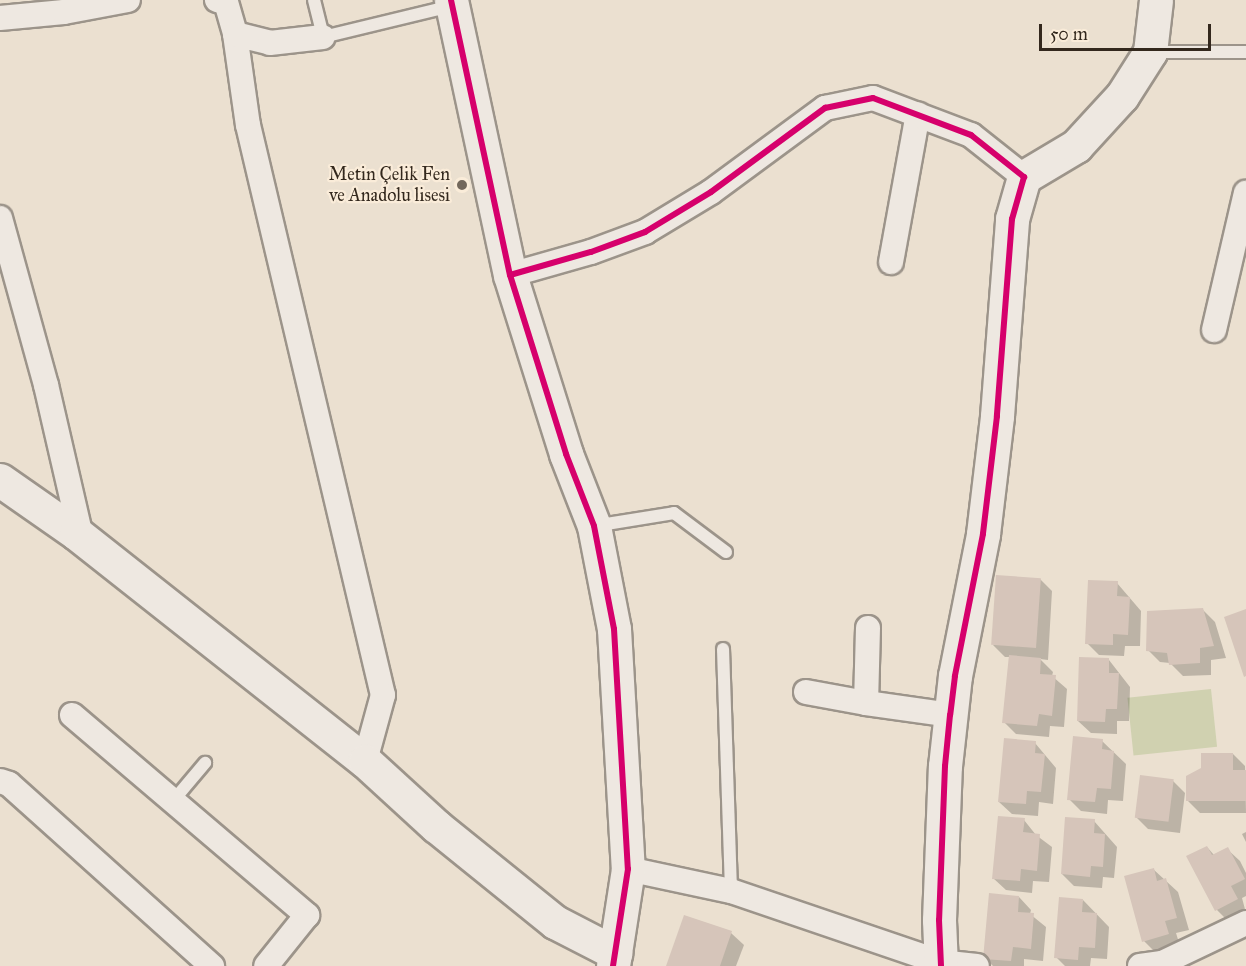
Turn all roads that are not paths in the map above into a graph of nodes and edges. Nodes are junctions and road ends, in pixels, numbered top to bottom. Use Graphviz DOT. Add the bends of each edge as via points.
graph roads {
  1 [pos="128,0"];
  2 [pos="223,0"];
  3 [pos="314,0"];
  4 [pos="1156,0"];
  5 [pos="452,3"];
  6 [pos="0,18"];
  7 [pos="235,34"];
  8 [pos="323,37"];
  9 [pos="1150,52"];
  10 [pos="1246,52"];
  11 [pos="918,114"];
  12 [pos="1024,177"];
  13 [pos="1246,193"];
  14 [pos="0,218"];
  15 [pos="891,262"];
  16 [pos="510,275"];
  17 [pos="1214,330"];
  18 [pos="0,480"];
  19 [pos="594,526"];
  20 [pos="81,537"];
  21 [pos="726,552"];
  22 [pos="868,628"];
  23 [pos="723,649"];
  24 [pos="806,692"];
  25 [pos="866,703"];
  26 [pos="72,715"];
  27 [pos="950,715"];
  28 [pos="365,761"];
  29 [pos="205,763"];
  30 [pos="5,783"];
  31 [pos="173,801"];
  32 [pos="628,869"];
  33 [pos="731,891"];
  34 [pos="1246,923"];
  35 [pos="614,960"];
  36 [pos="940,964"];
  37 [pos="212,966"];
  38 [pos="266,966"];
  39 [pos="977,966"];
  40 [pos="1140,966"];
  1 -- 6 [label="street"];
  2 -- 7 [label="street"];
  3 -- 8 [label="lane"];
  4 -- 9 [label="street"];
  5 -- 8 [label="lane"];
  5 -- 16 [label="street"];
  7 -- 8 [label="street" via="270,43"];
  7 -- 28 [label="street" via="248,125 383,695"];
  9 -- 10 [label="lane"];
  9 -- 12 [label="street" via="1122,96 1076,146"];
  11 -- 12 [label="street" via="971,135"];
  11 -- 15 [label="street"];
  11 -- 16 [label="street" via="873,98 825,108 711,192 645,232"];
  12 -- 27 [label="street" via="1012,219 997,416 983,534"];
  13 -- 17 [label="street"];
  14 -- 20 [label="street" via="46,385"];
  16 -- 19 [label="street" via="566,454"];
  18 -- 20 [label="street"];
  19 -- 21 [label="lane" via="674,513"];
  19 -- 32 [label="street" via="614,629"];
  20 -- 28 [label="street"];
  22 -- 25 [label="street"];
  23 -- 33 [label="lane"];
  24 -- 25 [label="street"];
  25 -- 27 [label="street"];
  26 -- 31 [label="street"];
  27 -- 36 [label="street"];
  28 -- 35 [label="street" via="436,826 555,922"];
  29 -- 31 [label="lane"];
  30 -- 37 [label="street"];
  31 -- 38 [label="street" via="307,915"];
  32 -- 33 [label="street"];
  32 -- 35 [label="street"];
  33 -- 36 [label="street"];
  34 -- 40 [label="street" via="1162,963"];
  36 -- 39 [label="street"];
}
